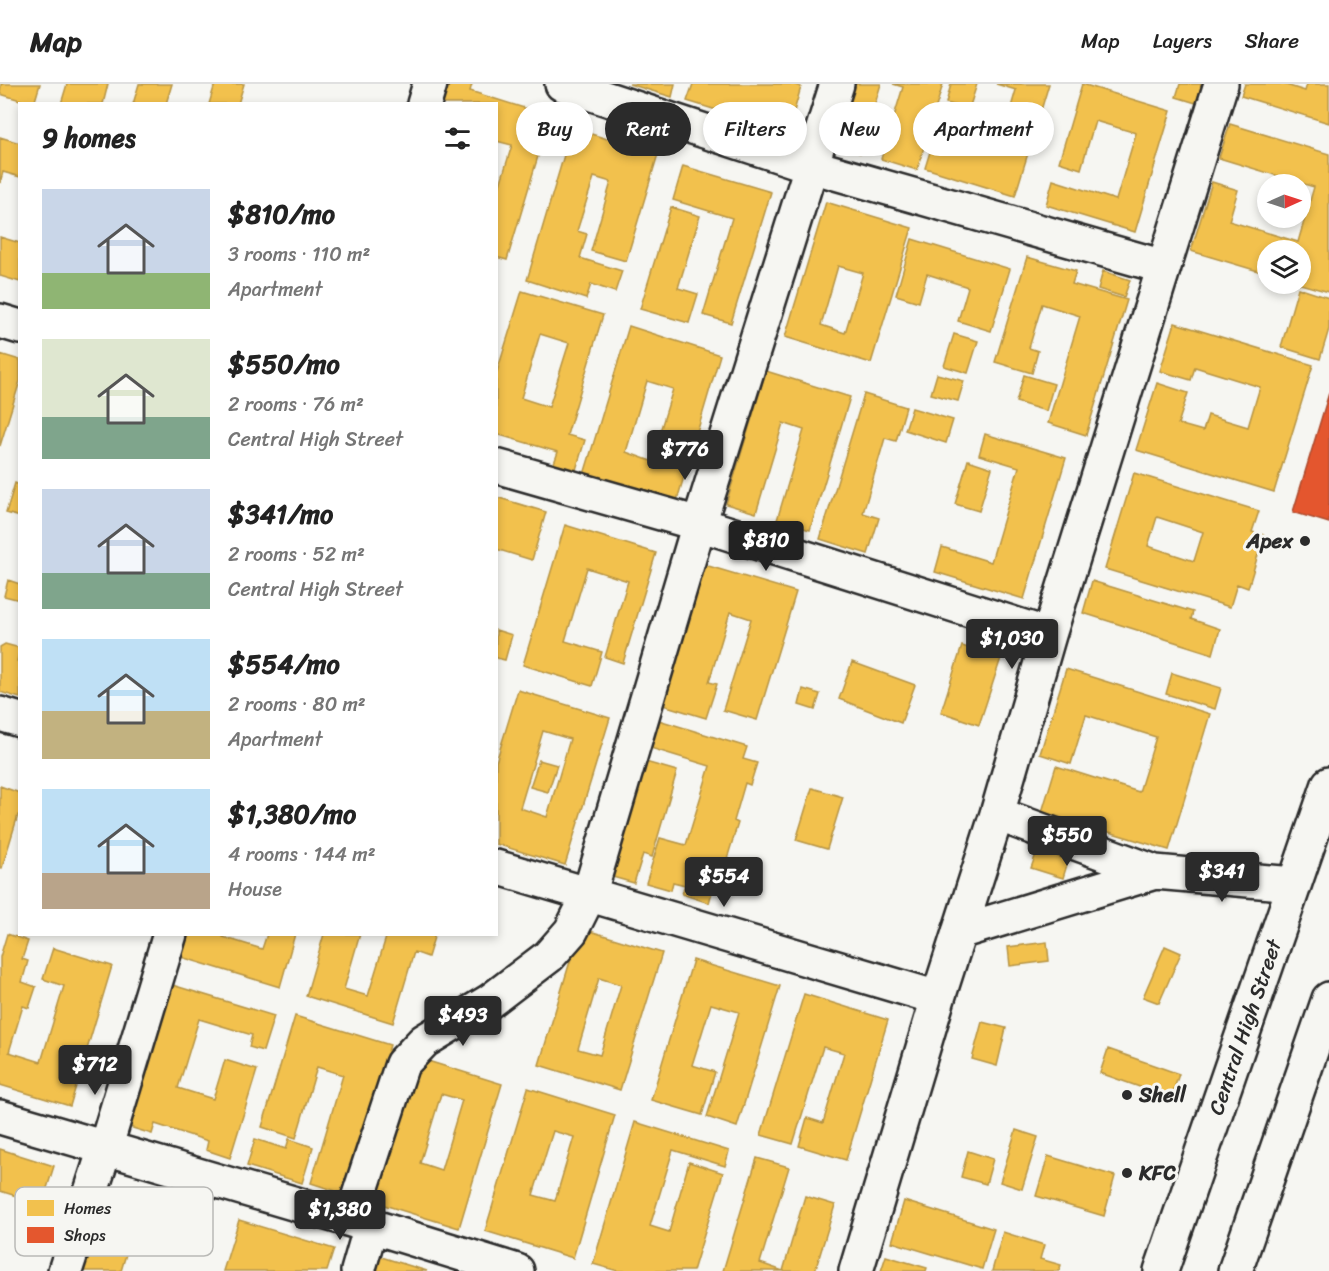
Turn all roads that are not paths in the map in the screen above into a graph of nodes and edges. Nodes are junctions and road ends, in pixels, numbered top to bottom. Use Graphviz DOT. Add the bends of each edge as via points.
graph roads {
  1 [pos="430,84"];
  2 [pos="562,84"];
  3 [pos="837,84"];
  4 [pos="1221,84"];
  5 [pos="425,102"];
  6 [pos="811,166"];
  7 [pos="1164,267"];
  8 [pos="0,321"];
  9 [pos="18,326"];
  10 [pos="498,467"];
  11 [pos="699,524"];
  12 [pos="1049,635"];
  13 [pos="0,714"];
  14 [pos="18,719"];
  15 [pos="1329,784"];
  16 [pos="997,814"];
  17 [pos="498,868"];
  18 [pos="1155,872"];
  19 [pos="1294,884"];
  20 [pos="590,895"];
  21 [pos="959,932"];
  22 [pos="169,936"];
  23 [pos="938,998"];
  24 [pos="1329,999"];
  25 [pos="0,1117"];
  26 [pos="105,1149"];
  27 [pos="93,1187"];
  28 [pos="361,1223"];
  29 [pos="70,1256"];
  30 [pos="65,1271"];
  31 [pos="358,1271"];
  32 [pos="517,1271"];
  33 [pos="856,1271"];
  34 [pos="1161,1271"];
  35 [pos="1235,1271"];
  1 -- 5 [label="main road"];
  2 -- 6 [label="main road"];
  3 -- 6 [label="main road"];
  4 -- 7 [label="main road"];
  6 -- 7 [label="main road"];
  6 -- 11 [label="main road"];
  7 -- 12 [label="main road"];
  8 -- 9 [label="main road"];
  10 -- 11 [label="main road"];
  11 -- 12 [label="main road"];
  11 -- 20 [label="main road"];
  12 -- 16 [label="main road"];
  13 -- 14 [label="main road"];
  15 -- 19 [label="main road, Central High Street"];
  16 -- 18 [label="main road"];
  16 -- 21 [label="main road"];
  17 -- 20 [label="main road"];
  18 -- 19 [label="main road"];
  18 -- 21 [label="main road"];
  19 -- 34 [label="main road, Central High Street"];
  20 -- 23 [label="main road"];
  20 -- 28 [label="main road" via="571,931 549,956 490,1000 424,1041 402,1064"];
  21 -- 23 [label="main road"];
  22 -- 26 [label="main road"];
  23 -- 33 [label="main road"];
  24 -- 35 [label="main road"];
  25 -- 26 [label="main road"];
  26 -- 27 [label="main road"];
  26 -- 28 [label="main road"];
  28 -- 31 [label="main road"];
  28 -- 32 [label="main road"];
  29 -- 30 [label="main road"];
}
